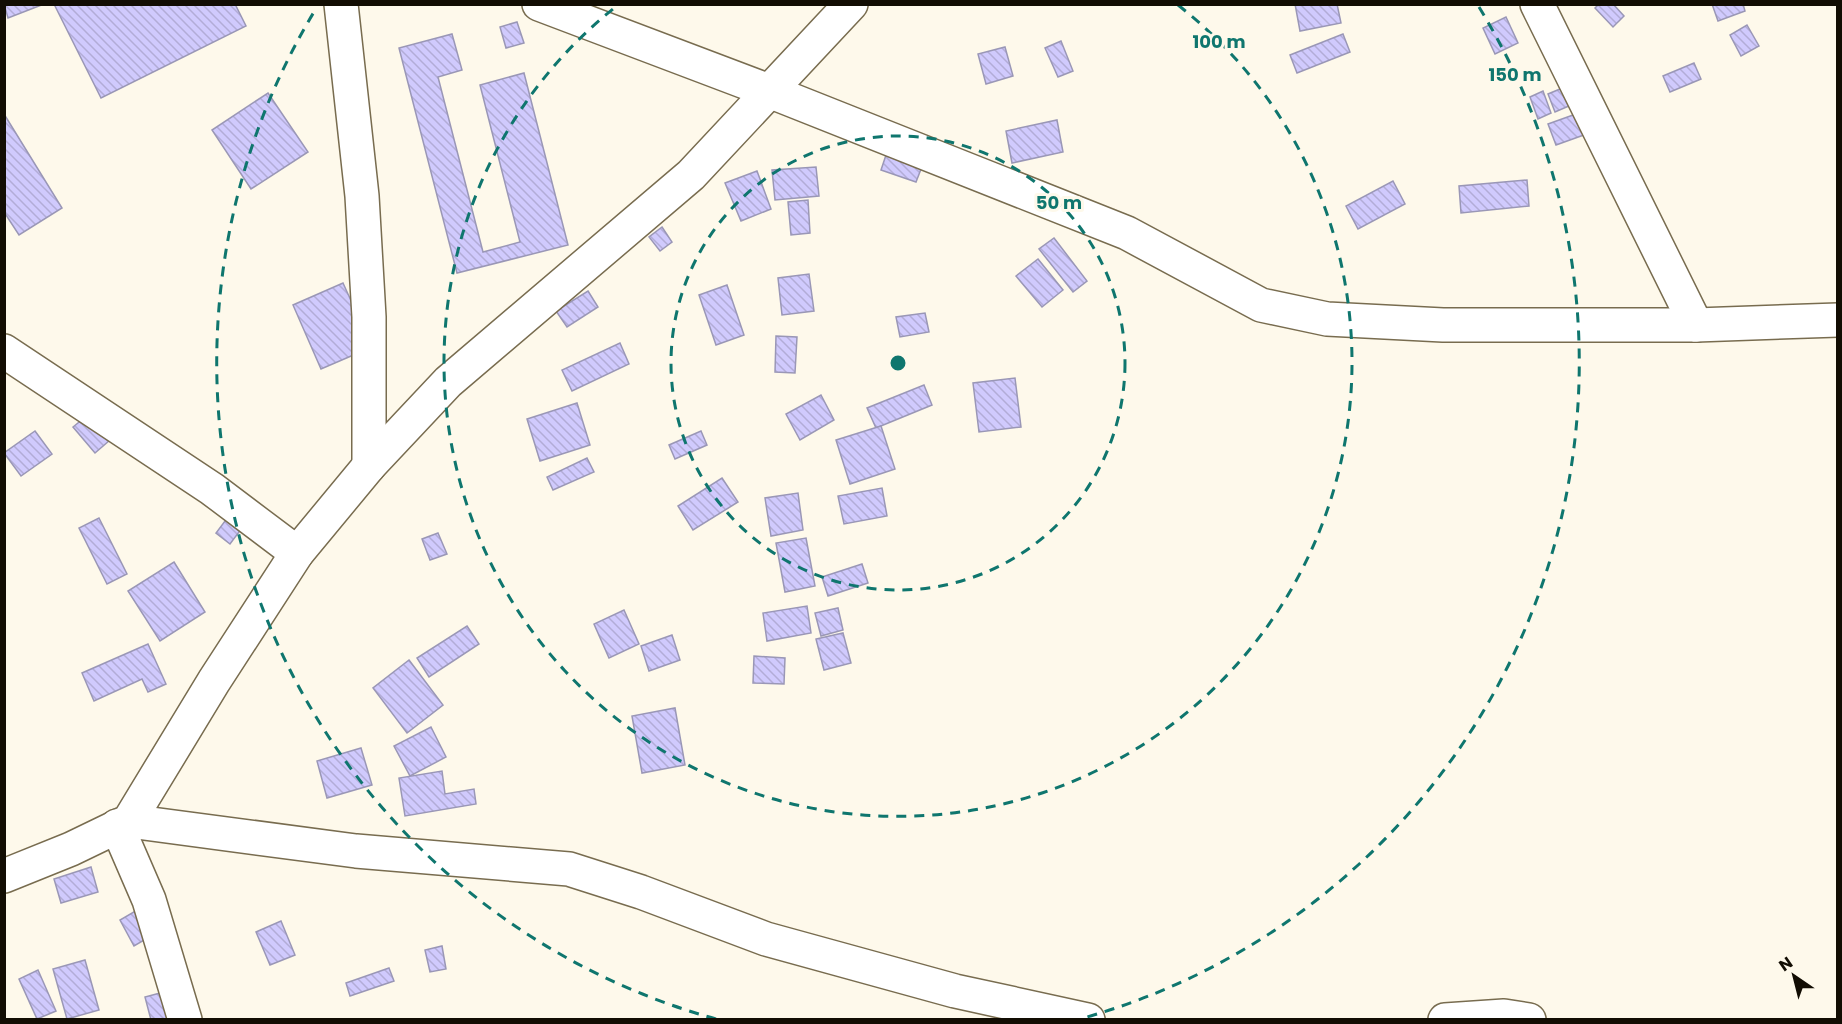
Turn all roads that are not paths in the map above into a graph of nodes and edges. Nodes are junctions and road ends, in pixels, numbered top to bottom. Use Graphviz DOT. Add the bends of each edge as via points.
graph roads {
  1 [pos="341,4"];
  2 [pos="539,4"];
  3 [pos="851,4"];
  4 [pos="1537,4"];
  5 [pos="769,91"];
  6 [pos="1838,320"];
  7 [pos="1696,325"];
  8 [pos="8,346"];
  9 [pos="369,466"];
  10 [pos="297,553"];
  11 [pos="123,824"];
  12 [pos="4,876"];
  13 [pos="184,1020"];
  14 [pos="1088,1020"];
  15 [pos="1445,1020"];
  16 [pos="1529,1020"];
  1 -- 9 [label="street" via="362,196 369,306"];
  2 -- 5 [label="street"];
  3 -- 5 [label="street"];
  4 -- 7 [label="street"];
  5 -- 7 [label="street" via="1127,233 1261,305 1327,319 1443,325"];
  5 -- 9 [label="street" via="691,174 448,382"];
  6 -- 7 [label="street"];
  8 -- 10 [label="street"];
  9 -- 10 [label="street"];
  10 -- 11 [label="street"];
  11 -- 12 [label="street"];
  11 -- 13 [label="street"];
  11 -- 14 [label="street" via="356,851 569,869 766,939 955,991"];
  15 -- 16 [label="street" via="1504,1016"];
}
